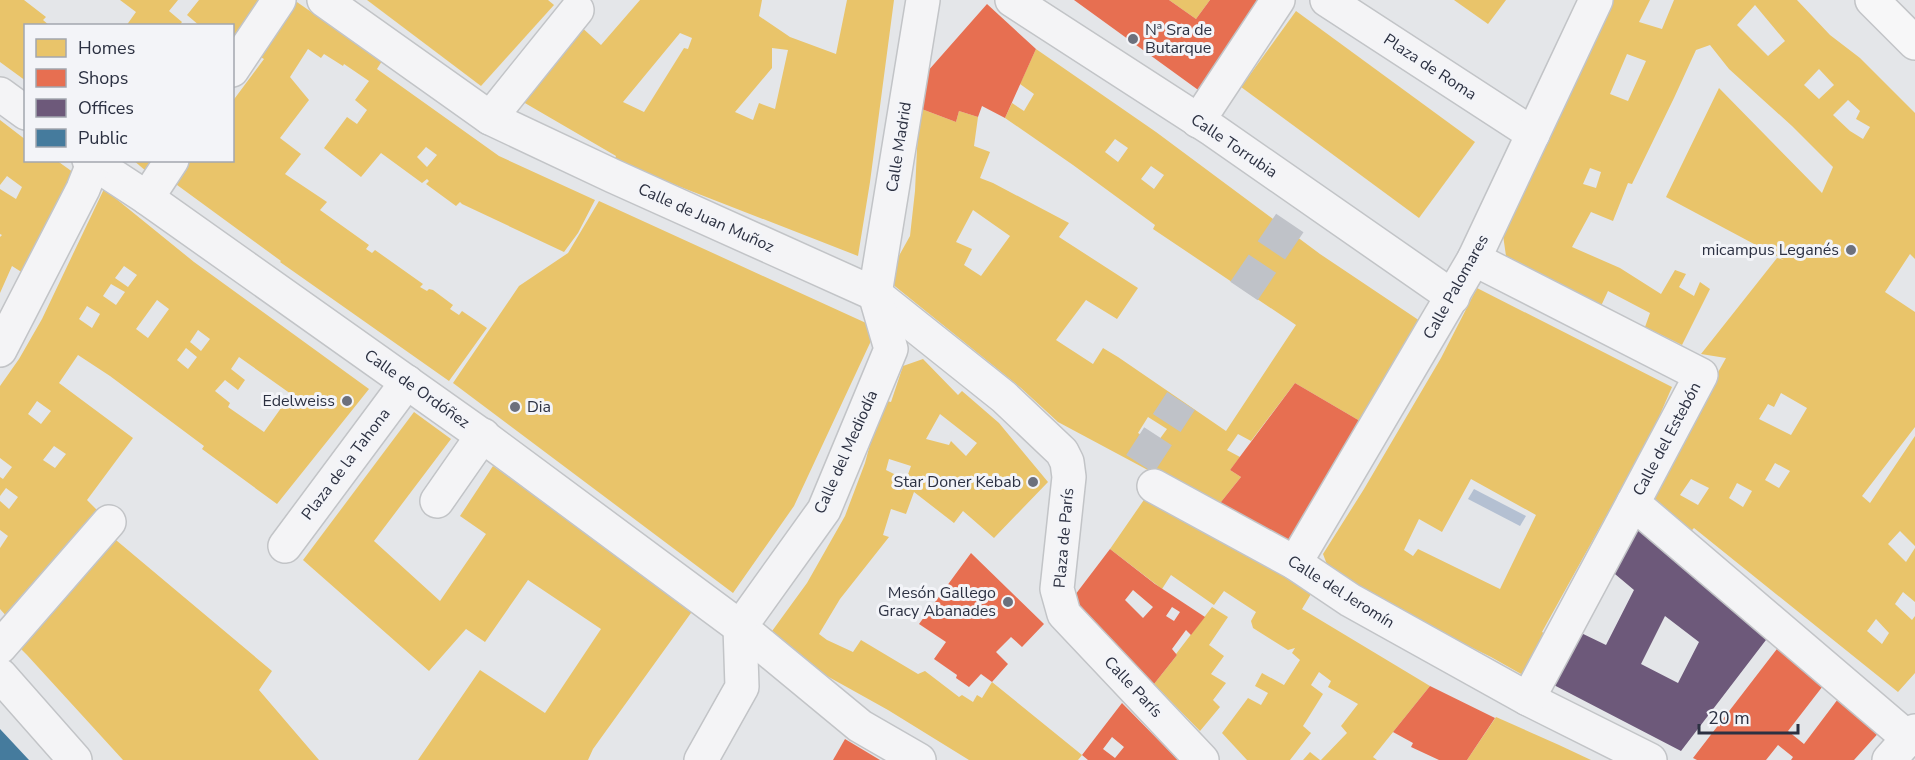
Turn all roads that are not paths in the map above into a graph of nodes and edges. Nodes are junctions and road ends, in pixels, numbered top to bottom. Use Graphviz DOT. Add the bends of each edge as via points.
graph roads {
  1 [pos="279,0"];
  2 [pos="324,0"];
  3 [pos="923,0"];
  4 [pos="1012,0"];
  5 [pos="1278,0"];
  6 [pos="1327,0"];
  7 [pos="1596,0"];
  8 [pos="1872,0"];
  9 [pos="577,10"];
  10 [pos="1915,43"];
  11 [pos="234,66"];
  12 [pos="0,94"];
  13 [pos="24,112"];
  14 [pos="490,118"];
  15 [pos="1198,121"];
  16 [pos="1533,134"];
  17 [pos="91,162"];
  18 [pos="171,162"];
  19 [pos="147,198"];
  20 [pos="1474,259"];
  21 [pos="875,294"];
  22 [pos="1453,297"];
  23 [pos="0,350"];
  24 [pos="407,382"];
  25 [pos="483,435"];
  26 [pos="1067,462"];
  27 [pos="1154,486"];
  28 [pos="437,501"];
  29 [pos="1633,503"];
  30 [pos="109,522"];
  31 [pos="285,546"];
  32 [pos="1295,563"];
  33 [pos="1064,614"];
  34 [pos="740,627"];
  35 [pos="0,647"];
  36 [pos="0,675"];
  37 [pos="1528,699"];
  38 [pos="1904,743"];
  39 [pos="75,760"];
  40 [pos="700,760"];
  41 [pos="919,760"];
  42 [pos="1202,760"];
  43 [pos="1650,760"];
  1 -- 11 [label="street"];
  2 -- 14 [label="street, Calle de Juan Muñoz"];
  3 -- 21 [label="street, Calle Madrid"];
  4 -- 15 [label="street, Calle Torrubia"];
  5 -- 15 [label="street"];
  6 -- 16 [label="street, Plaza de Roma"];
  7 -- 16 [label="street, Calle Palomares"];
  8 -- 10 [label="main road"];
  9 -- 14 [label="street"];
  12 -- 13 [label="street"];
  14 -- 21 [label="street, Calle de Juan Muñoz"];
  15 -- 22 [label="street, Calle Torrubia"];
  16 -- 20 [label="street, Calle Palomares"];
  17 -- 19 [label="street, Calle de Ordóñez"];
  17 -- 23 [label="street" via="83,189"];
  18 -- 19 [label="street"];
  19 -- 24 [label="street, Calle de Ordóñez"];
  20 -- 22 [label="street, Calle Palomares"];
  20 -- 29 [label="street, Calle del Estebón" via="1701,375"];
  21 -- 26 [label="street, Calle de Juan Muñoz" via="1004,397"];
  21 -- 34 [label="street, Calle del Mediodía" via="891,349 887,359 824,510"];
  22 -- 32 [label="street, Calle Palomares"];
  24 -- 25 [label="street, Calle de Ordóñez"];
  24 -- 31 [label="street, Plaza de la Tahona"];
  25 -- 28 [label="street"];
  25 -- 34 [label="street, Calle de Ordóñez"];
  26 -- 33 [label="street, Plaza de París" via="1069,477 1057,589"];
  27 -- 32 [label="street, Calle del Jeromín"];
  29 -- 37 [label="street"];
  29 -- 38 [label="street, Calle del Estebón"];
  30 -- 35 [label="street"];
  32 -- 37 [label="street, Calle del Jeromín" via="1350,600"];
  33 -- 42 [label="street, Calle París"];
  34 -- 40 [label="street" via="742,687"];
  34 -- 41 [label="street, Calle de Ordóñez" via="860,726"];
  36 -- 39 [label="street"];
  37 -- 43 [label="street, Calle del Jeromín"];
}
